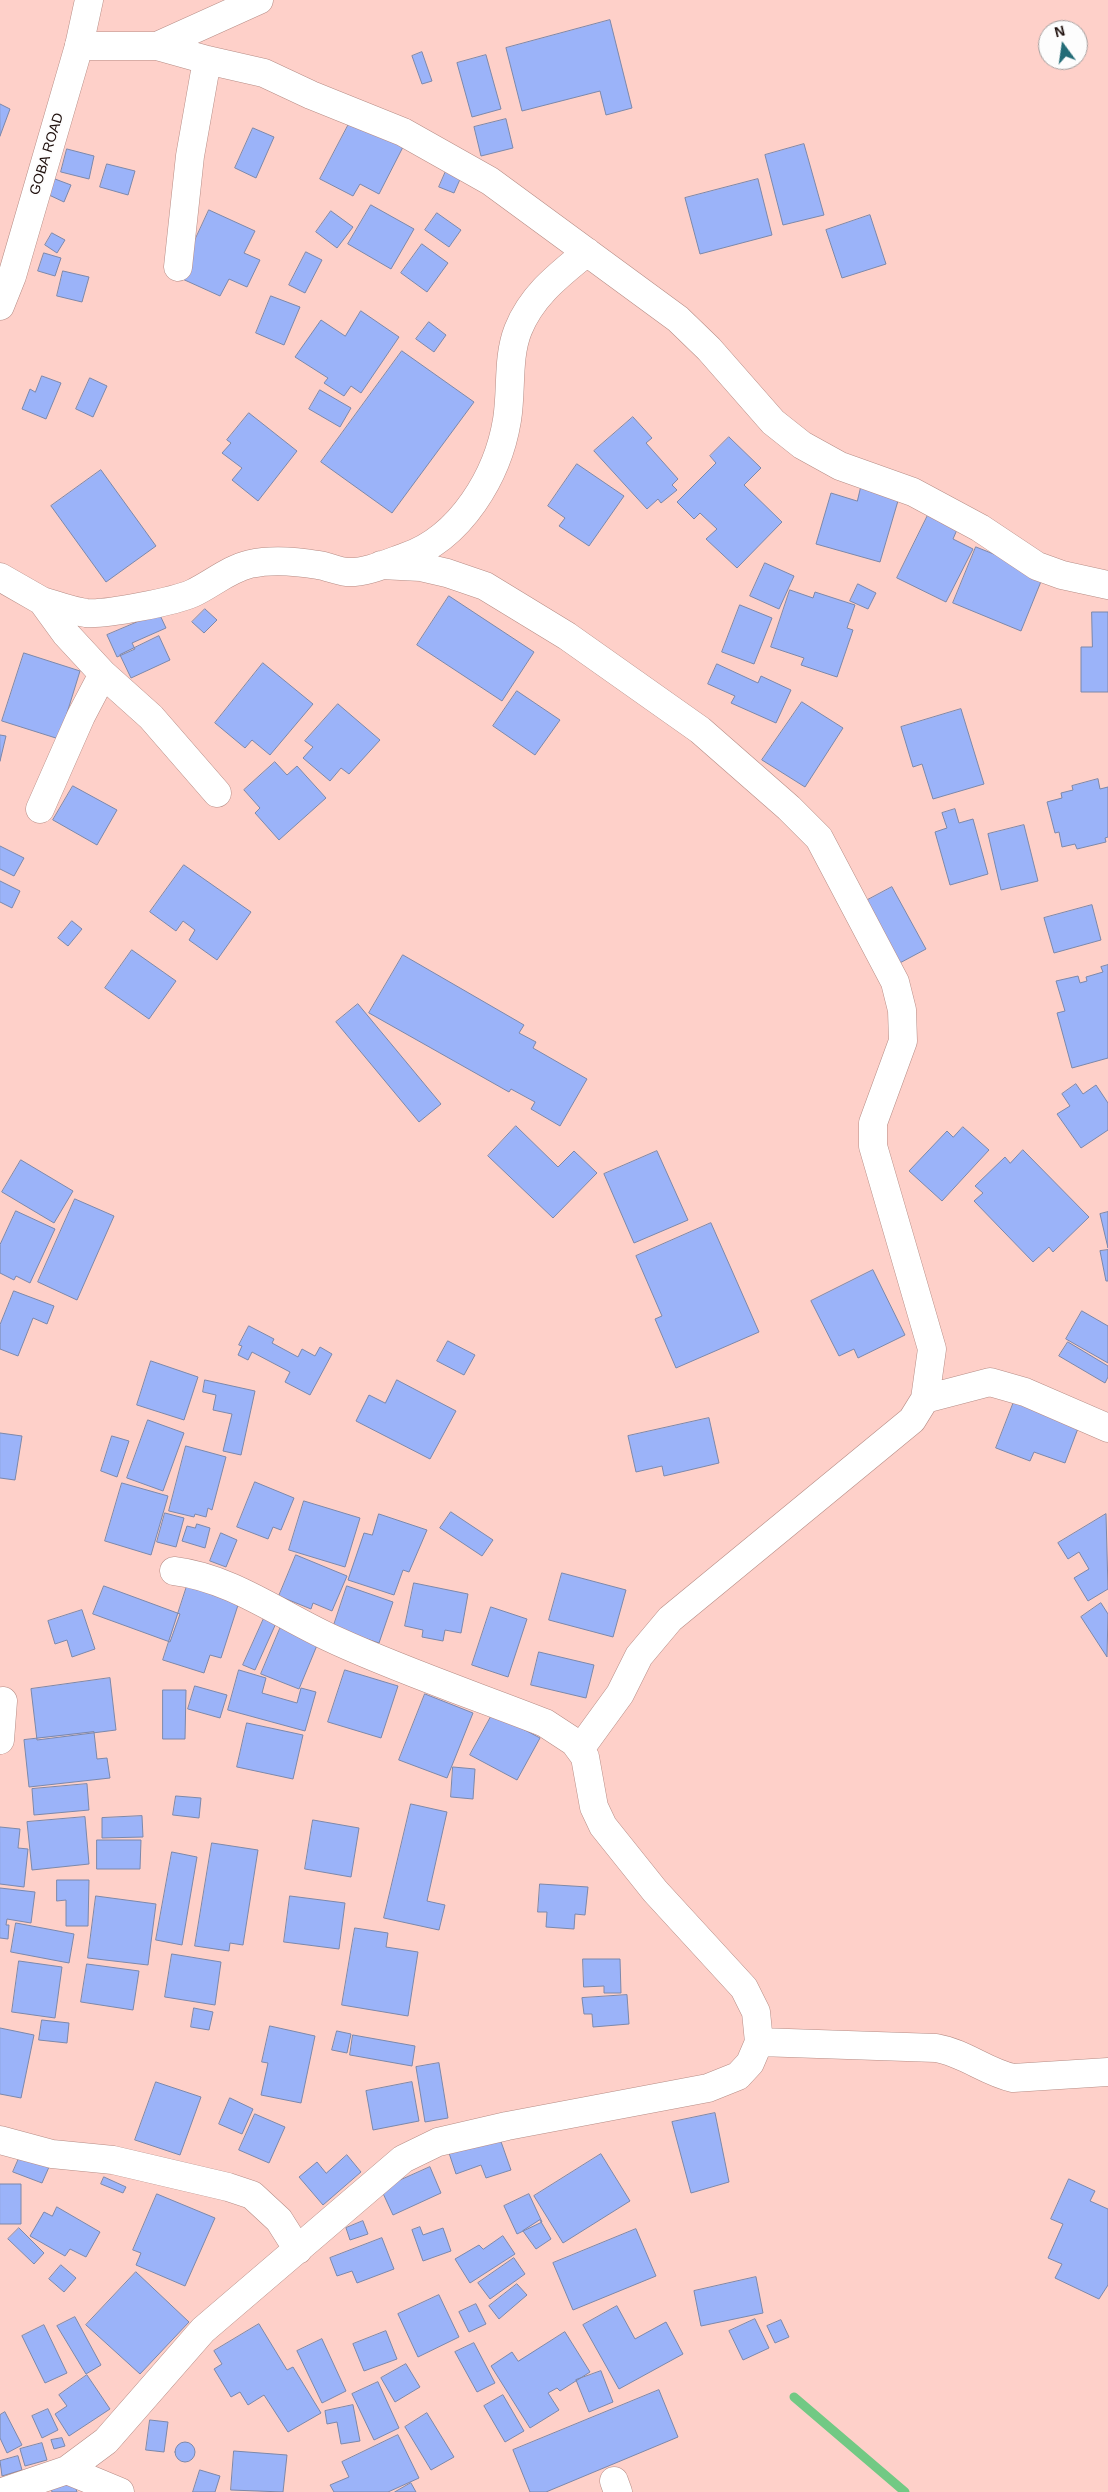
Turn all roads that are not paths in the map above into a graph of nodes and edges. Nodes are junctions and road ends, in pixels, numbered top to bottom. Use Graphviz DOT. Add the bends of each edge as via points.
graph roads {
  1 [pos="89,0"];
  2 [pos="259,0"];
  3 [pos="79,46"];
  4 [pos="157,46"];
  5 [pos="206,60"];
  6 [pos="587,252"];
  7 [pos="178,267"];
  8 [pos="6,272"];
  9 [pos="0,306"];
  10 [pos="381,565"];
  11 [pos="0,577"];
  12 [pos="1108,585"];
  13 [pos="42,601"];
  14 [pos="103,674"];
  15 [pos="217,794"];
  16 [pos="40,809"];
  17 [pos="925,1399"];
  18 [pos="1108,1428"];
  19 [pos="174,1571"];
  20 [pos="3,1701"];
  21 [pos="0,1740"];
  22 [pos="580,1749"];
  23 [pos="759,2042"];
  24 [pos="1108,2072"];
  25 [pos="0,2140"];
  26 [pos="298,2250"];
  27 [pos="67,2470"];
  28 [pos="29,2488"];
  29 [pos="2,2492"];
  30 [pos="120,2492"];
  1 -- 3 [label="street, GOBA ROAD"];
  2 -- 4 [label="street"];
  3 -- 4 [label="street"];
  3 -- 8 [label="street, GOBA ROAD"];
  4 -- 5 [label="street"];
  5 -- 6 [label="street" via="264,73 403,132 490,181"];
  5 -- 7 [label="street" via="190,156"];
  6 -- 10 [label="street" via="545,287 518,330 513,349 507,420 488,479 451,528 427,546"];
  6 -- 12 [label="street" via="678,319 774,422 802,446 840,466 913,492 980,528 1037,566 1062,576"];
  8 -- 9 [label="street, GOBA ROAD"];
  10 -- 13 [label="street" via="348,572 272,560 248,564 192,594 114,612 86,613"];
  10 -- 17 [label="street" via="421,567 485,586 566,636 700,730 819,838 895,982 902,1010 903,1041 873,1123 873,1146 932,1349"];
  11 -- 13 [label="street"];
  13 -- 14 [label="street" via="66,634"];
  14 -- 15 [label="street" via="151,718"];
  14 -- 16 [label="street"];
  17 -- 18 [label="street" via="990,1382 1025,1392"];
  17 -- 22 [label="street" via="912,1420 670,1619 639,1656 620,1694"];
  19 -- 22 [label="street" via="210,1580 275,1608 336,1641 545,1724 566,1735"];
  20 -- 21 [label="street"];
  22 -- 23 [label="street" via="585,1757 594,1807 603,1826 655,1891 744,1988 756,2012"];
  23 -- 24 [label="street" via="936,2048 950,2050 999,2075 1013,2078"];
  23 -- 26 [label="street" via="750,2063 738,2076 708,2088 438,2142 403,2159"];
  25 -- 26 [label="street" via="52,2154 113,2160 252,2195 278,2220"];
  26 -- 27 [label="street" via="203,2330 106,2441"];
  27 -- 28 [label="street"];
  27 -- 30 [label="street"];
  28 -- 29 [label="street"];
}
